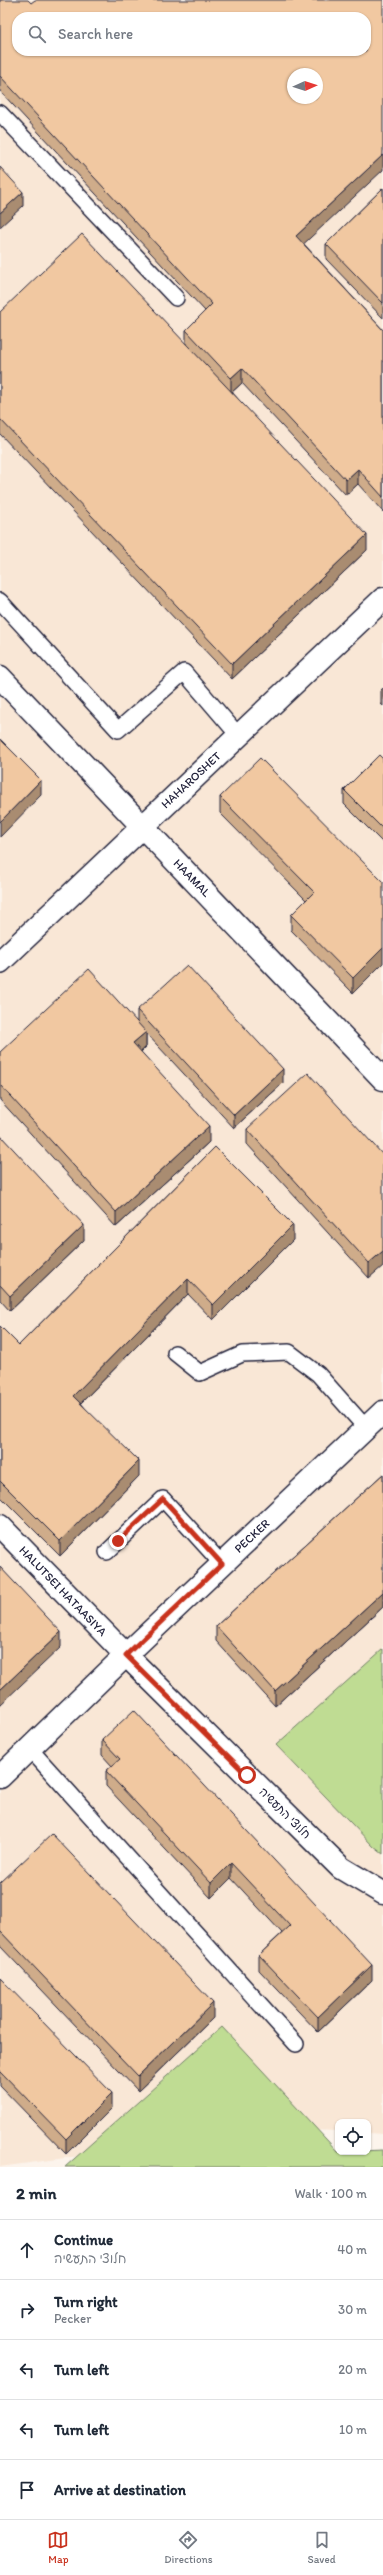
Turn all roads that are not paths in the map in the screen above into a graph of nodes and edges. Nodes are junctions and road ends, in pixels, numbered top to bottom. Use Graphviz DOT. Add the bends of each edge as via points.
graph roads {
  1 [pos="0,113"];
  2 [pos="176,298"];
  3 [pos="383,599"];
  4 [pos="0,601"];
  5 [pos="0,677"];
  6 [pos="238,735"];
  7 [pos="142,826"];
  8 [pos="0,962"];
  9 [pos="383,1079"];
  10 [pos="175,1353"];
  11 [pos="383,1412"];
  12 [pos="366,1428"];
  13 [pos="0,1526"];
  14 [pos="107,1552"];
  15 [pos="222,1564"];
  16 [pos="126,1655"];
  17 [pos="30,1749"];
  18 [pos="0,1778"];
  19 [pos="383,1893"];
  20 [pos="296,2044"];
  1 -- 2 [label="lane"];
  3 -- 6 [label="street, HAHAROSHET"];
  4 -- 6 [label="lane" via="118,730 184,672"];
  5 -- 7 [label="street, HAAMAL"];
  6 -- 7 [label="street, HAHAROSHET"];
  7 -- 8 [label="street, HAHAROSHET"];
  7 -- 9 [label="street, HAAMAL"];
  10 -- 12 [label="lane" via="200,1373 242,1354 289,1352 318,1374"];
  11 -- 12 [label="street, PECKER"];
  12 -- 15 [label="street, PECKER"];
  13 -- 16 [label="street, HALUTSEI HATAASIYA"];
  14 -- 15 [label="lane" via="163,1499"];
  15 -- 16 [label="street, PECKER"];
  16 -- 17 [label="street, PECKER"];
  16 -- 19 [label="street, חלוצי התעשיה" via="341,1868"];
  17 -- 18 [label="street, PECKER"];
  17 -- 20 [label="lane"];
}
